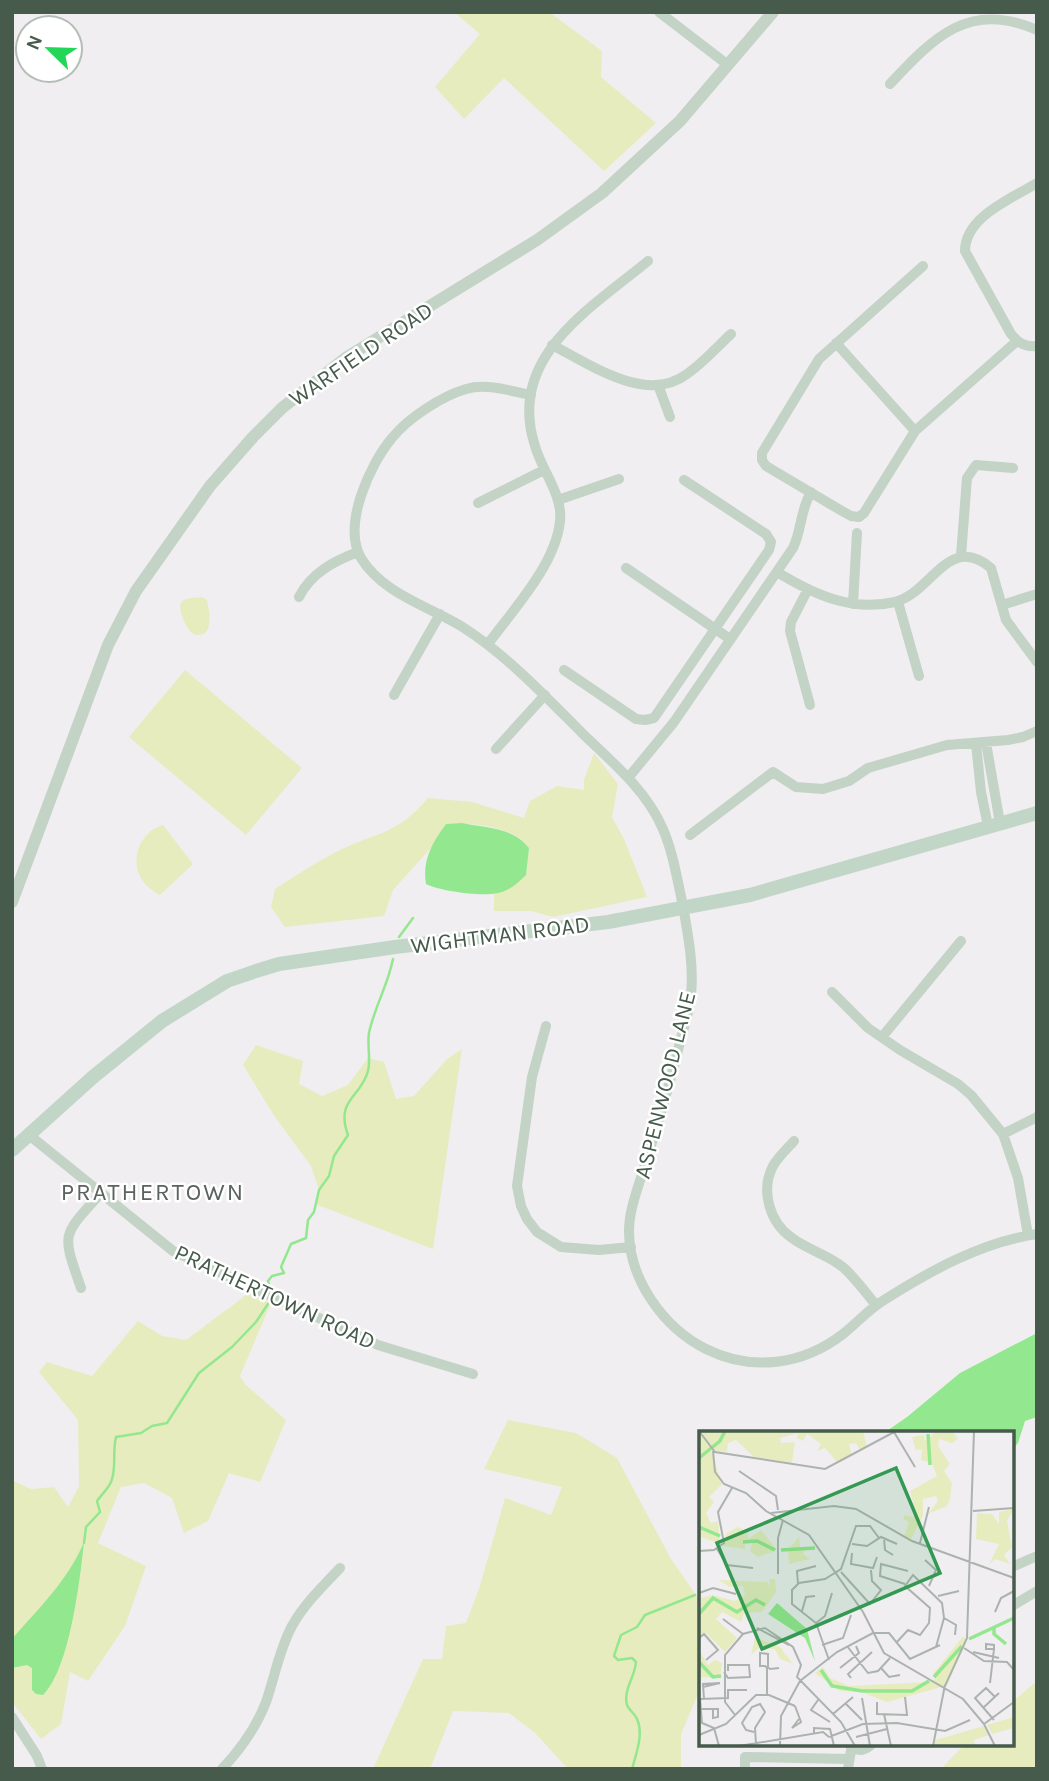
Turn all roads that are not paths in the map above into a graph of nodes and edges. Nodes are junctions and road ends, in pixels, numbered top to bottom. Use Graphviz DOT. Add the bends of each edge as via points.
graph roads {
  1 [pos="659,12"];
  2 [pos="773,12"];
  3 [pos="1037,30"];
  4 [pos="728,65"];
  5 [pos="890,84"];
  6 [pos="1037,183"];
  7 [pos="648,261"];
  8 [pos="923,265"];
  9 [pos="731,334"];
  10 [pos="1017,341"];
  11 [pos="836,343"];
  12 [pos="552,345"];
  13 [pos="1037,346"];
  14 [pos="658,385"];
  15 [pos="531,395"];
  16 [pos="670,417"];
  17 [pos="915,431"];
  18 [pos="1013,468"];
  19 [pos="544,470"];
  20 [pos="619,480"];
  21 [pos="684,480"];
  22 [pos="811,492"];
  23 [pos="558,500"];
  24 [pos="478,503"];
  25 [pos="857,533"];
  26 [pos="358,552"];
  27 [pos="961,556"];
  28 [pos="626,568"];
  29 [pos="777,572"];
  30 [pos="807,591"];
  31 [pos="1037,594"];
  32 [pos="299,597"];
  33 [pos="898,602"];
  34 [pos="853,604"];
  35 [pos="1002,605"];
  36 [pos="440,614"];
  37 [pos="716,628"];
  38 [pos="730,639"];
  39 [pos="488,644"];
  40 [pos="1037,662"];
  41 [pos="564,670"];
  42 [pos="919,676"];
  43 [pos="394,695"];
  44 [pos="545,695"];
  45 [pos="810,705"];
  46 [pos="1037,731"];
  47 [pos="981,743"];
  48 [pos="496,749"];
  49 [pos="628,778"];
  50 [pos="1037,813"];
  51 [pos="994,824"];
  52 [pos="690,835"];
  53 [pos="12,902"];
  54 [pos="683,908"];
  55 [pos="961,941"];
  56 [pos="832,992"];
  57 [pos="546,1026"];
  58 [pos="882,1038"];
  59 [pos="1037,1117"];
  60 [pos="1003,1134"];
  61 [pos="29,1135"];
  62 [pos="794,1142"];
  63 [pos="12,1150"];
  64 [pos="100,1194"];
  65 [pos="1032,1235"];
  66 [pos="631,1247"];
  67 [pos="81,1288"];
  68 [pos="876,1305"];
  69 [pos="473,1374"];
  70 [pos="1037,1556"];
  71 [pos="1014,1566"];
  72 [pos="340,1568"];
  73 [pos="1037,1591"];
  74 [pos="1014,1605"];
  75 [pos="12,1717"];
  76 [pos="851,1746"];
  77 [pos="870,1746"];
  78 [pos="823,1764"];
  79 [pos="848,1764"];
  80 [pos="42,1769"];
  81 [pos="222,1769"];
  82 [pos="745,1769"];
  1 -- 4 [label="street"];
  2 -- 4 [label="street, WARFIELD ROAD"];
  3 -- 5 [label="street" via="993,19 960,24 924,47"];
  4 -- 53 [label="street, WARFIELD ROAD" via="680,121 603,193 537,240 347,357 282,408 210,486 136,592 108,645"];
  6 -- 10 [label="street" via="976,221 966,236 965,251"];
  7 -- 12 [label="street"];
  8 -- 11 [label="street"];
  9 -- 14 [label="street" via="687,375"];
  10 -- 13 [label="street"];
  10 -- 17 [label="street"];
  11 -- 17 [label="street"];
  11 -- 22 [label="street" via="813,367 762,453 766,466"];
  12 -- 14 [label="street" via="626,382"];
  12 -- 15 [label="street" via="536,374"];
  14 -- 16 [label="street"];
  15 -- 19 [label="street" via="530,428"];
  15 -- 26 [label="street" via="469,388 447,396 402,427 380,454 356,512"];
  17 -- 22 [label="street" via="859,517"];
  18 -- 27 [label="street" via="976,466 970,470"];
  19 -- 23 [label="street"];
  19 -- 24 [label="street"];
  20 -- 23 [label="street"];
  21 -- 37 [label="street" via="766,534 771,542"];
  22 -- 29 [label="street" via="801,511 797,540"];
  23 -- 39 [label="street" via="560,522 549,557"];
  25 -- 34 [label="street"];
  26 -- 32 [label="street" via="324,568"];
  26 -- 36 [label="street, ASPENWOOD LANE" via="382,582"];
  27 -- 33 [label="street"];
  27 -- 35 [label="street" via="991,568"];
  28 -- 37 [label="street"];
  29 -- 30 [label="street"];
  29 -- 38 [label="street"];
  30 -- 34 [label="street"];
  30 -- 45 [label="street" via="790,631"];
  31 -- 35 [label="street"];
  33 -- 34 [label="street"];
  33 -- 42 [label="street"];
  35 -- 40 [label="street" via="1013,631"];
  36 -- 39 [label="street, ASPENWOOD LANE"];
  36 -- 43 [label="street"];
  37 -- 38 [label="street"];
  37 -- 41 [label="street" via="654,718 636,719"];
  38 -- 49 [label="street" via="674,722"];
  39 -- 44 [label="street, ASPENWOOD LANE"];
  44 -- 48 [label="street"];
  44 -- 49 [label="street, ASPENWOOD LANE"];
  46 -- 47 [label="street"];
  47 -- 51 [label="street"];
  47 -- 52 [label="street" via="960,742 880,764 823,789 796,788 773,772"];
  49 -- 54 [label="street, ASPENWOOD LANE" via="662,825"];
  50 -- 51 [label="main road, WIGHTMAN ROAD"];
  51 -- 54 [label="main road, WIGHTMAN ROAD" via="750,895"];
  54 -- 61 [label="main road, WIGHTMAN ROAD" via="608,922 279,964 227,981 162,1021"];
  54 -- 66 [label="street, ASPENWOOD LANE" via="691,957 691,997 630,1217"];
  55 -- 58 [label="street"];
  56 -- 58 [label="street"];
  57 -- 66 [label="street" via="532,1077 517,1186 521,1206 537,1231 561,1247"];
  58 -- 60 [label="street" via="958,1084"];
  59 -- 60 [label="street"];
  60 -- 65 [label="street"];
  61 -- 63 [label="main road, WIGHTMAN ROAD"];
  61 -- 64 [label="street, PRATHERTOWN ROAD"];
  62 -- 68 [label="street" via="770,1172 768,1204 774,1219 793,1240 844,1268"];
  64 -- 67 [label="street" via="67,1238"];
  64 -- 69 [label="street, PRATHERTOWN ROAD" via="154,1238 201,1266 378,1345"];
  65 -- 68 [label="street, ASPENWOOD LANE" via="981,1248"];
  66 -- 68 [label="street, ASPENWOOD LANE" via="642,1281 665,1318 682,1334 729,1359 781,1363 805,1356 843,1335"];
  70 -- 71 [label="street"];
  72 -- 81 [label="street" via="293,1624 256,1726"];
  73 -- 74 [label="street"];
  75 -- 80 [label="street"];
  76 -- 77 [label="street" via="860,1751"];
  76 -- 79 [label="street"];
  78 -- 79 [label="street"];
  78 -- 82 [label="street" via="745,1757"];
}
